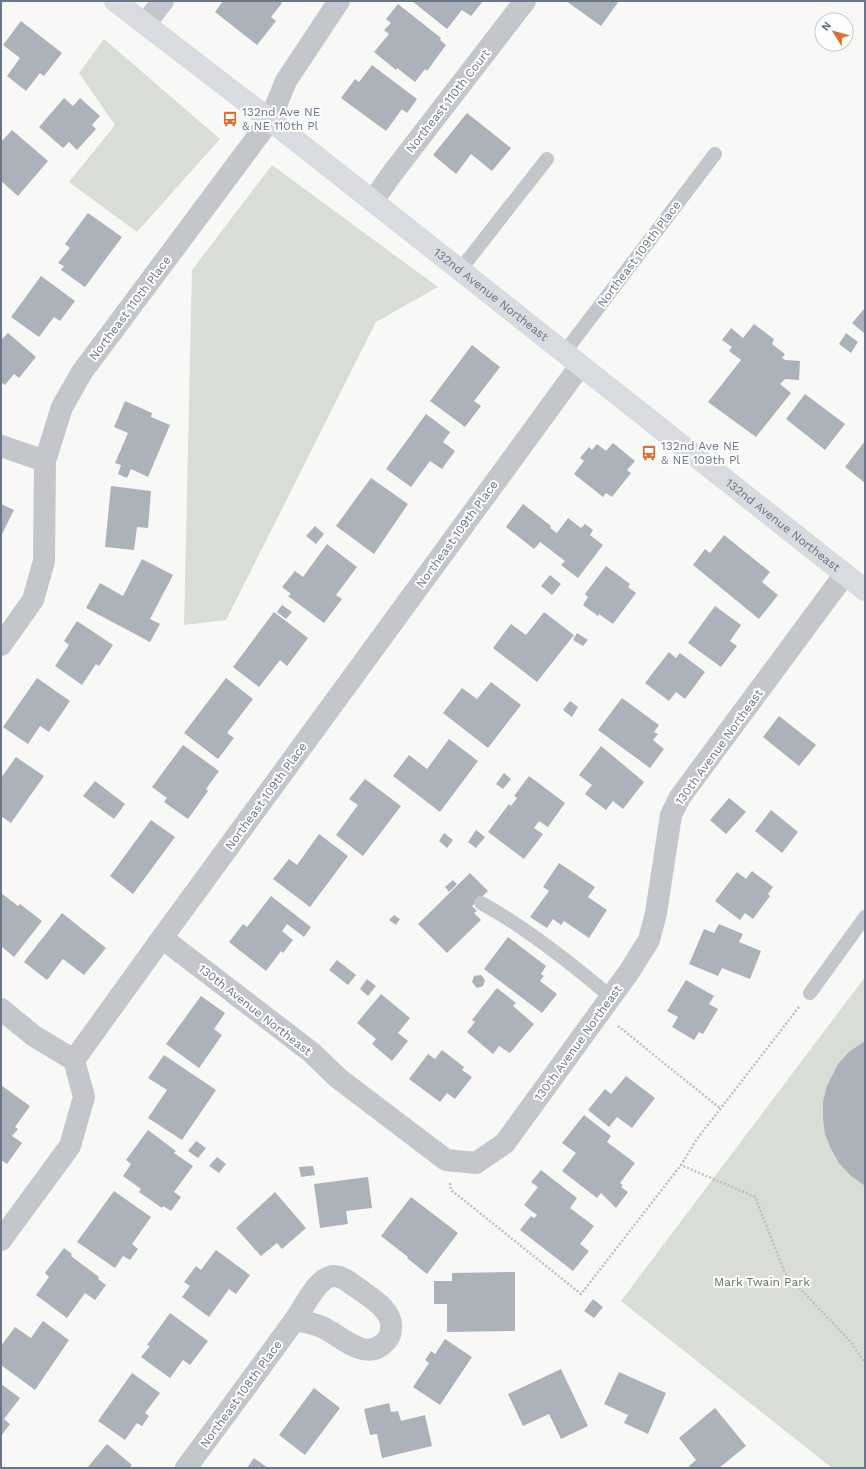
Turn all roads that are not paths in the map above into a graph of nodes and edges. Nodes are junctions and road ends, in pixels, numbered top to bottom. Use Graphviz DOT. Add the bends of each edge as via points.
graph roads {
  1 [pos="115,1"];
  2 [pos="163,1"];
  3 [pos="340,1"];
  4 [pos="525,1"];
  5 [pos="145,24"];
  6 [pos="270,120"];
  7 [pos="715,154"];
  8 [pos="547,158"];
  9 [pos="373,202"];
  10 [pos="460,270"];
  11 [pos="572,360"];
  12 [pos="1,446"];
  13 [pos="45,461"];
  14 [pos="845,574"];
  15 [pos="865,590"];
  16 [pos="1,645"];
  17 [pos="481,903"];
  18 [pos="865,917"];
  19 [pos="162,938"];
  20 [pos="810,993"];
  21 [pos="611,996"];
  22 [pos="1,1009"];
  23 [pos="74,1060"];
  24 [pos="1,1240"];
  25 [pos="295,1320"];
  26 [pos="186,1468"];
  1 -- 5 [label="street, 132nd Avenue Northeast"];
  2 -- 5 [label="street"];
  3 -- 6 [label="street, Northeast 110th Place" via="286,81"];
  4 -- 9 [label="street, Northeast 110th Court"];
  5 -- 6 [label="street, 132nd Avenue Northeast"];
  6 -- 9 [label="street, 132nd Avenue Northeast"];
  6 -- 13 [label="street, Northeast 110th Place" via="82,372 62,407"];
  7 -- 11 [label="lane, Northeast 109th Place"];
  8 -- 10 [label="lane"];
  9 -- 10 [label="street, 132nd Avenue Northeast"];
  10 -- 11 [label="street, 132nd Avenue Northeast"];
  11 -- 14 [label="street, 132nd Avenue Northeast"];
  11 -- 19 [label="street, Northeast 109th Place"];
  12 -- 13 [label="street"];
  13 -- 16 [label="street, Northeast 110th Place" via="44,560 33,600"];
  14 -- 15 [label="street, 132nd Avenue Northeast"];
  14 -- 21 [label="street, 130th Avenue Northeast" via="680,797 671,815 656,913 649,940"];
  17 -- 21 [label="lane" via="517,926"];
  18 -- 20 [label="lane"];
  19 -- 21 [label="street, 130th Avenue Northeast" via="446,1160 476,1163 505,1143"];
  19 -- 23 [label="street, Northeast 109th Place"];
  22 -- 23 [label="street" via="34,1036"];
  23 -- 24 [label="street" via="84,1097 70,1146"];
  25 -- 26 [label="street, Northeast 108th Place"];
}
